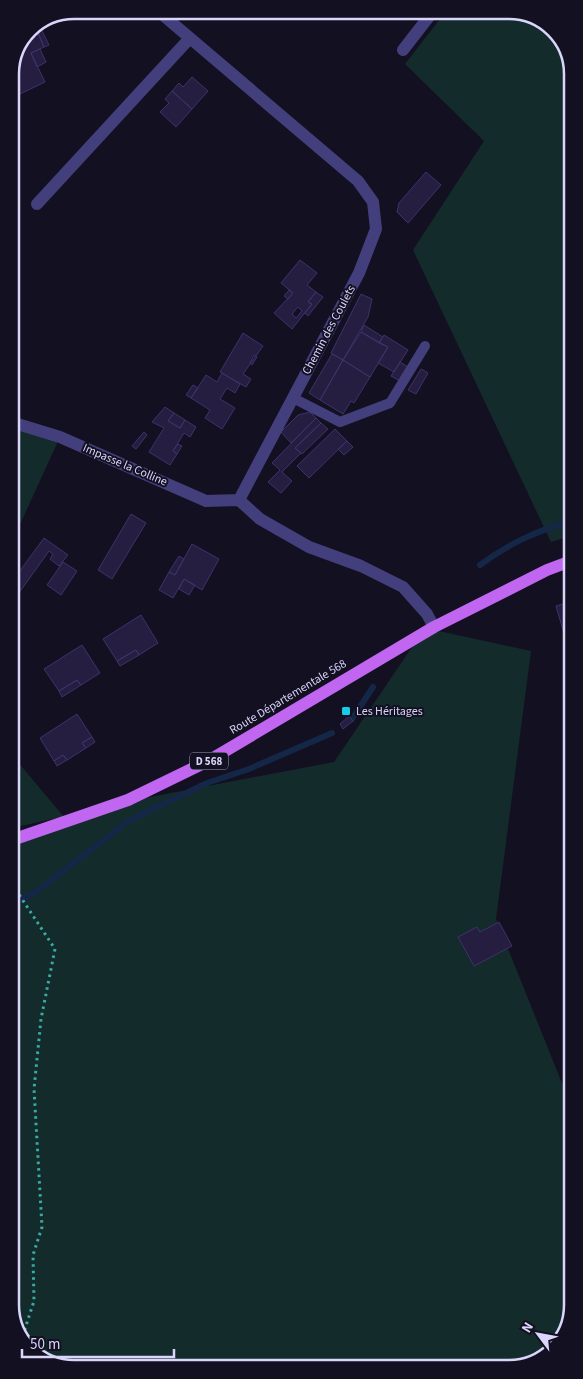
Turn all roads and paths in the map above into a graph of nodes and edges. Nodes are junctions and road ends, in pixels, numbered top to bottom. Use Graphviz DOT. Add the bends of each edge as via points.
graph roads {
  1 [pos="168,19"];
  2 [pos="427,19"];
  3 [pos="190,38"];
  4 [pos="403,50"];
  5 [pos="37,204"];
  6 [pos="425,346"];
  7 [pos="293,398"];
  8 [pos="19,425"];
  9 [pos="239,500"];
  10 [pos="564,564"];
  11 [pos="434,627"];
  12 [pos="19,838"];
  13 [pos="19,895"];
  14 [pos="24,1331"];
  1 -- 3 [label="street, Chemin des Coulets"];
  2 -- 4 [label="street"];
  3 -- 5 [label="street"];
  3 -- 7 [label="street, Chemin des Coulets" via="358,181 373,202 376,229 359,273"];
  6 -- 7 [label="lane" via="390,403 340,422"];
  7 -- 9 [label="street, Chemin des Coulets"];
  8 -- 9 [label="street, Impasse la Colline" via="68,441 206,501"];
  9 -- 11 [label="street" via="260,519 309,547 361,566 403,587"];
  10 -- 11 [label="main road, Route Départementale 568 / D 568"];
  11 -- 12 [label="main road, Route Départementale 568 / D 568" via="210,760 128,800"];
  13 -- 14 [label="path" via="55,949 41,1019 34,1090 42,1227 33,1255 34,1301"];
}
